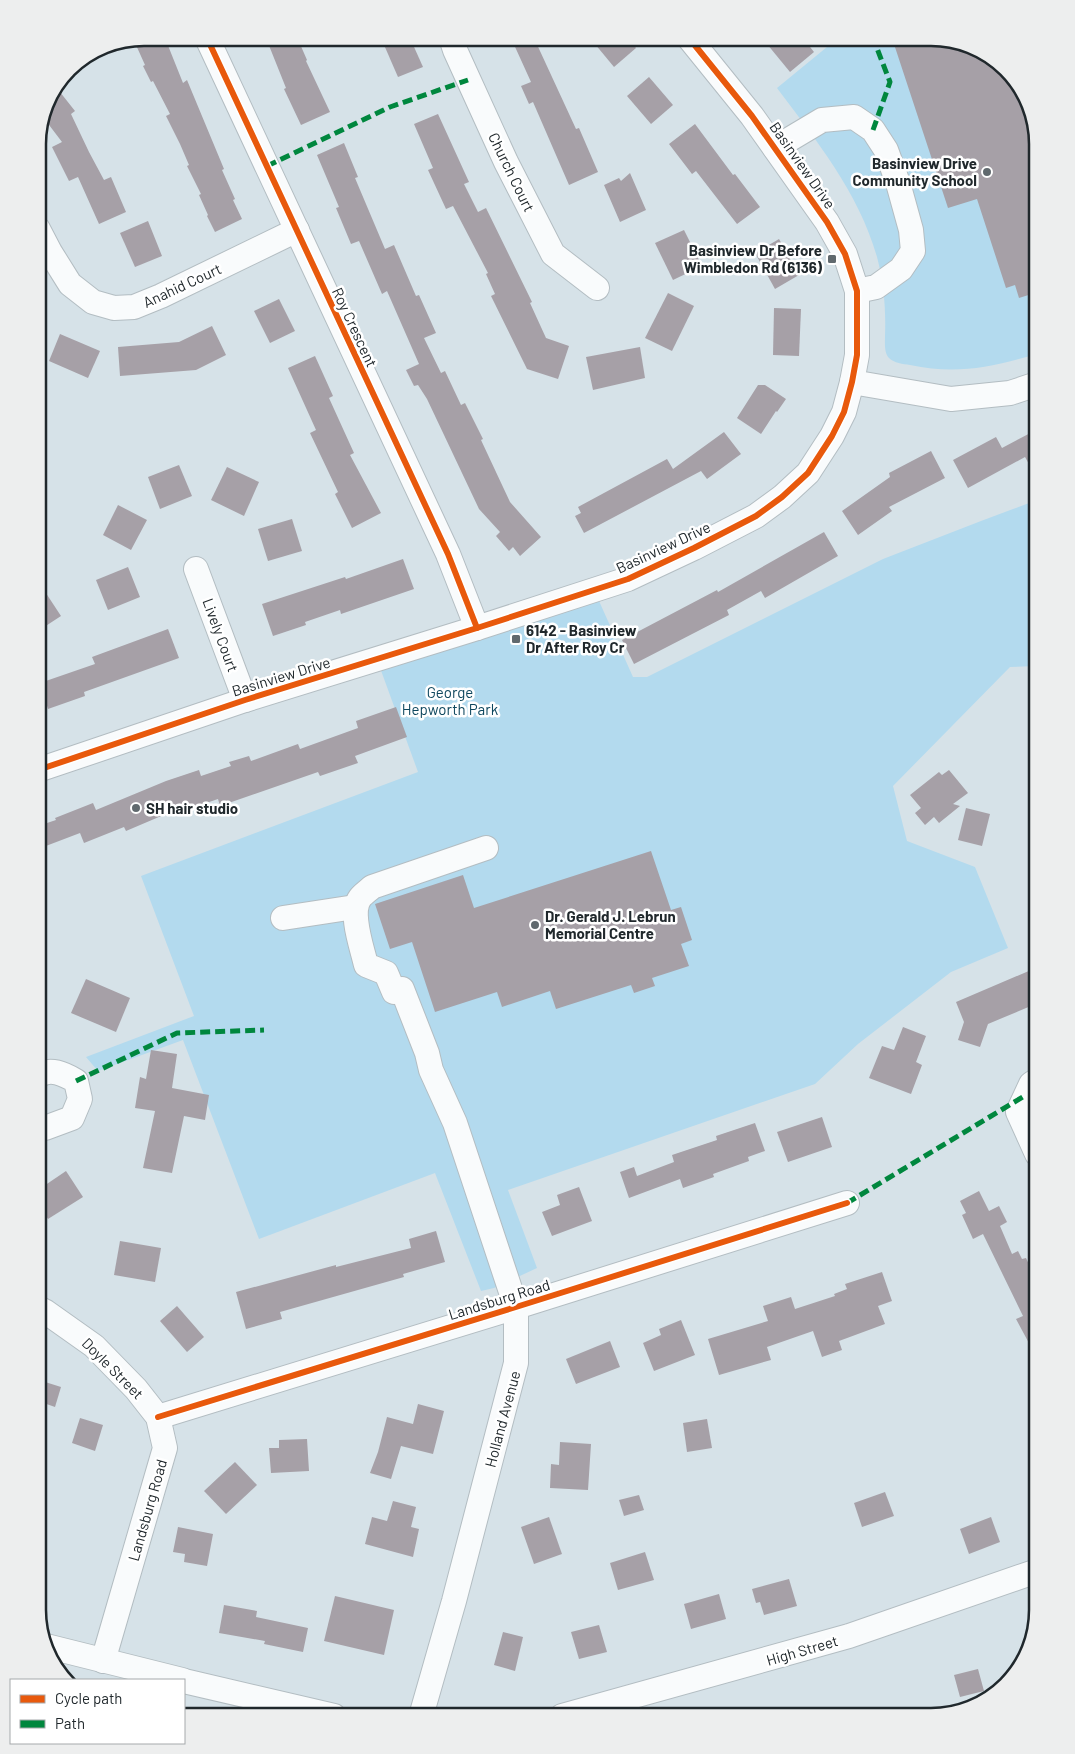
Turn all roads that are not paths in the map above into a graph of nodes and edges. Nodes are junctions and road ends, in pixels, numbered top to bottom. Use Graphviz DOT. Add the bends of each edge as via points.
graph roads {
  1 [pos="211,46"];
  2 [pos="453,46"];
  3 [pos="695,46"];
  4 [pos="775,148"];
  5 [pos="297,230"];
  6 [pos="46,244"];
  7 [pos="597,288"];
  8 [pos="857,291"];
  9 [pos="852,382"];
  10 [pos="1029,387"];
  11 [pos="196,569"];
  12 [pos="477,628"];
  13 [pos="245,700"];
  14 [pos="46,767"];
  15 [pos="486,848"];
  16 [pos="355,907"];
  17 [pos="283,918"];
  18 [pos="46,1072"];
  19 [pos="1029,1086"];
  20 [pos="46,1128"];
  21 [pos="1029,1135"];
  22 [pos="847,1203"];
  23 [pos="516,1307"];
  24 [pos="46,1312"];
  25 [pos="158,1417"];
  26 [pos="1029,1574"];
  27 [pos="54,1648"];
  28 [pos="103,1662"];
  29 [pos="179,1679"];
  30 [pos="185,1680"];
  31 [pos="300,1708"];
  32 [pos="423,1708"];
  33 [pos="591,1708"];
  1 -- 5 [label="street, Roy Crescent"];
  2 -- 7 [label="street, Church Court" via="553,254"];
  3 -- 4 [label="street, Basinview Drive"];
  4 -- 8 [label="street, Basinview Drive" via="827,222 845,254"];
  4 -- 8 [label="street" via="822,120 854,117 873,130 886,150 911,230 913,251 901,269 876,286"];
  5 -- 6 [label="street, Anahid Court" via="134,307 114,308 93,302 70,284"];
  5 -- 12 [label="street, Roy Crescent" via="448,554"];
  8 -- 9 [label="street, Basinview Drive" via="857,355"];
  9 -- 10 [label="street" via="951,399 1010,393"];
  9 -- 12 [label="street, Basinview Drive" via="844,412 808,473 756,516 628,579"];
  11 -- 13 [label="street, Lively Court"];
  12 -- 13 [label="street, Basinview Drive"];
  13 -- 14 [label="street, Basinview Drive"];
  15 -- 16 [label="street" via="372,887"];
  16 -- 17 [label="street"];
  16 -- 23 [label="street, Holland Avenue" via="366,965 386,973 398,991 455,1123"];
  18 -- 20 [label="street" via="63,1073 76,1081 80,1099 72,1118"];
  19 -- 21 [label="street" via="1018,1112"];
  22 -- 23 [label="street, Landsburg Road"];
  23 -- 25 [label="street, Landsburg Road"];
  23 -- 32 [label="street, Holland Avenue" via="516,1363"];
  24 -- 25 [label="street, Doyle Street" via="94,1346"];
  25 -- 28 [label="street, Landsburg Road" via="165,1448"];
  26 -- 33 [label="street, High Street" via="849,1636"];
  27 -- 28 [label="street"];
  28 -- 29 [label="street"];
  30 -- 31 [label="street"];
}
